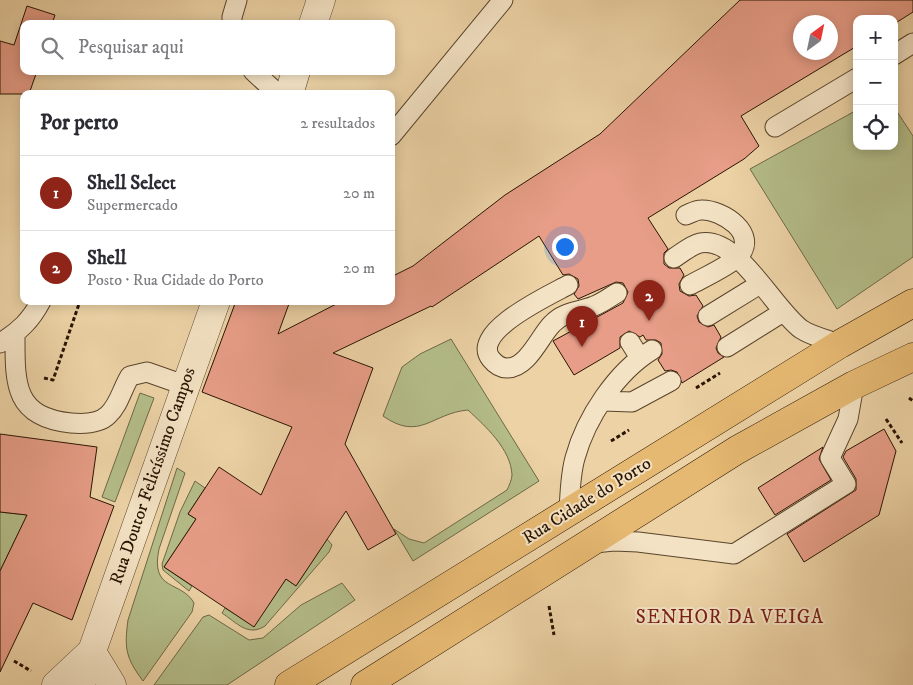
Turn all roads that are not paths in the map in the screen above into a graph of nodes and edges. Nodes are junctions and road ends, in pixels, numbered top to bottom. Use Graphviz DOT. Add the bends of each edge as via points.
graph roads {
  1 [pos="237,0"];
  2 [pos="321,0"];
  3 [pos="503,0"];
  4 [pos="232,20"];
  5 [pos="314,20"];
  6 [pos="913,43"];
  7 [pos="898,52"];
  8 [pos="257,75"];
  9 [pos="295,75"];
  10 [pos="853,80"];
  11 [pos="274,90"];
  12 [pos="290,90"];
  13 [pos="775,127"];
  14 [pos="395,131"];
  15 [pos="686,214"];
  16 [pos="737,257"];
  17 [pos="674,258"];
  18 [pos="568,284"];
  19 [pos="760,284"];
  20 [pos="690,285"];
  21 [pos="913,294"];
  22 [pos="610,300"];
  23 [pos="913,303"];
  24 [pos="39,305"];
  25 [pos="214,305"];
  26 [pos="784,312"];
  27 [pos="708,316"];
  28 [pos="884,317"];
  29 [pos="8,339"];
  30 [pos="840,344"];
  31 [pos="727,347"];
  32 [pos="641,350"];
  33 [pos="912,357"];
  34 [pos="671,381"];
  35 [pos="184,385"];
  36 [pos="854,385"];
  37 [pos="603,401"];
  38 [pos="569,512"];
  39 [pos="585,544"];
  40 [pos="92,652"];
  41 [pos="56,685"];
  42 [pos="80,685"];
  43 [pos="112,685"];
  44 [pos="289,685"];
  45 [pos="365,685"];
  1 -- 4 [label="lane"];
  2 -- 5 [label="street"];
  3 -- 14 [label="lane"];
  6 -- 7 [label="lane"];
  8 -- 11 [label="lane"];
  9 -- 12 [label="street"];
  10 -- 13 [label="lane"];
  15 -- 16 [label="lane" via="700,210 729,218 740,229 744,239"];
  16 -- 17 [label="lane" via="711,242 698,243"];
  16 -- 19 [label="lane"];
  16 -- 20 [label="lane"];
  18 -- 22 [label="lane" via="504,323 492,334 487,344 488,355 496,365 508,368 520,363 554,322 567,313"];
  19 -- 26 [label="lane"];
  19 -- 27 [label="lane"];
  21 -- 28 [label="main road, Rua Cidade do Porto"];
  23 -- 28 [label="main road, Rua Cidade do Porto"];
  24 -- 29 [label="lane" via="33,316"];
  25 -- 35 [label="street, Rua Doutor Felicíssimo Campos"];
  26 -- 30 [label="lane" via="802,330"];
  26 -- 31 [label="lane"];
  28 -- 30 [label="main road, Rua Cidade do Porto"];
  29 -- 35 [label="lane" via="19,390 27,407 53,421 85,424 106,417 117,404 130,376 147,372"];
  30 -- 38 [label="main road, Rua Cidade do Porto"];
  32 -- 37 [label="lane"];
  33 -- 36 [label="main road, Rua Cidade do Porto"];
  34 -- 37 [label="lane" via="632,402"];
  35 -- 40 [label="street, Rua Doutor Felicíssimo Campos"];
  36 -- 39 [label="main road, Rua Cidade do Porto" via="737,450"];
  36 -- 39 [label="lane" via="848,419 830,458 846,484 734,554 638,542"];
  37 -- 38 [label="lane" via="584,432 575,458"];
  38 -- 44 [label="main road, Rua Cidade do Porto"];
  39 -- 45 [label="main road, Rua Cidade do Porto"];
  40 -- 41 [label="street, Rua Doutor Felicíssimo Campos"];
  40 -- 42 [label="street, Rua Doutor Felicíssimo Campos"];
  40 -- 43 [label="street"];
}
